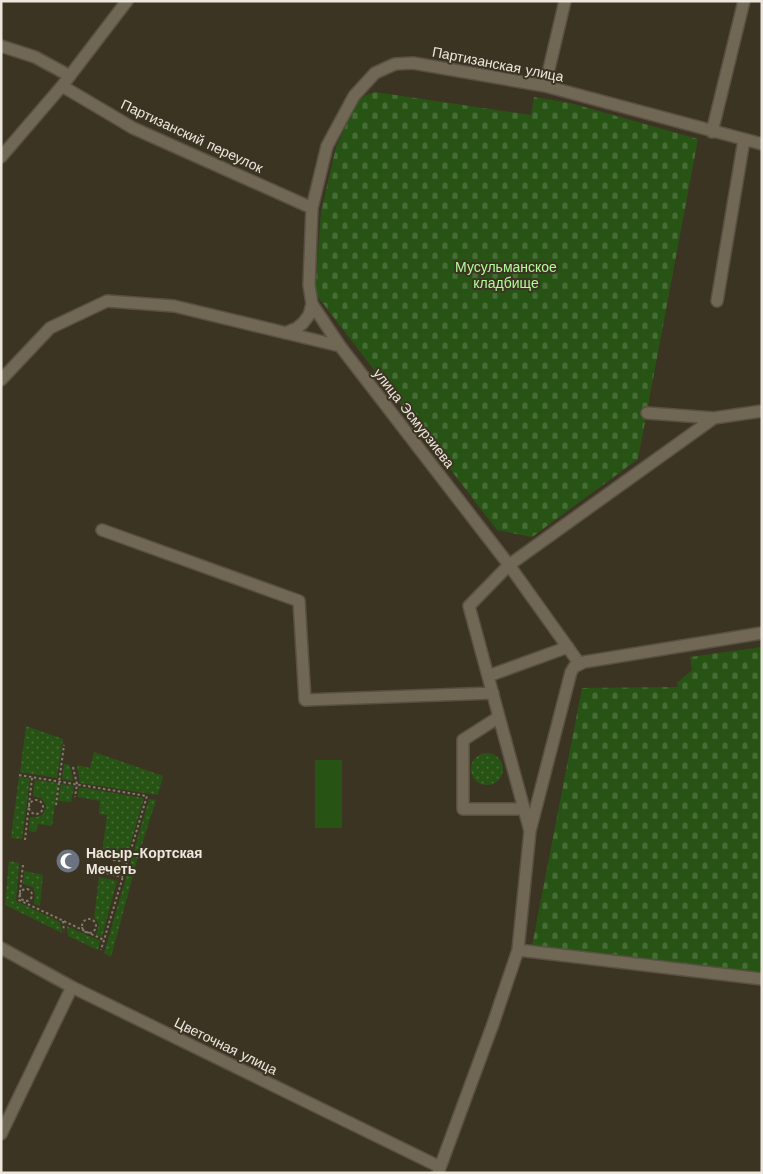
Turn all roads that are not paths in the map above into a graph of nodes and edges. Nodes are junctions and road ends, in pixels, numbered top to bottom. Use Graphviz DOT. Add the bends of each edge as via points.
graph roads {
  1 [pos="128,1"];
  2 [pos="565,1"];
  3 [pos="744,1"];
  4 [pos="1,46"];
  5 [pos="70,76"];
  6 [pos="62,86"];
  7 [pos="545,86"];
  8 [pos="712,132"];
  9 [pos="744,140"];
  10 [pos="762,144"];
  11 [pos="1,156"];
  12 [pos="312,208"];
  13 [pos="717,301"];
  14 [pos="312,304"];
  15 [pos="285,333"];
  16 [pos="340,346"];
  17 [pos="1,380"];
  18 [pos="762,411"];
  19 [pos="647,413"];
  20 [pos="714,418"];
  21 [pos="102,530"];
  22 [pos="508,565"];
  23 [pos="762,633"];
  24 [pos="568,647"];
  25 [pos="579,663"];
  26 [pos="488,676"];
  27 [pos="493,693"];
  28 [pos="499,717"];
  29 [pos="524,809"];
  30 [pos="530,831"];
  31 [pos="1,948"];
  32 [pos="518,950"];
  33 [pos="762,980"];
  34 [pos="72,987"];
  35 [pos="1,1134"];
  36 [pos="439,1170"];
  1 -- 5 [label="street"];
  2 -- 7 [label="street"];
  3 -- 8 [label="street"];
  4 -- 5 [label="street" via="35,57"];
  5 -- 6 [label="street"];
  6 -- 11 [label="street"];
  6 -- 12 [label="street, Партизанский переулок" via="132,128"];
  7 -- 8 [label="street, Партизанская улица"];
  7 -- 12 [label="street, Партизанская улица" via="413,63 395,64 376,73 354,96 327,146"];
  8 -- 9 [label="street, Партизанская улица"];
  9 -- 10 [label="street, Партизанская улица"];
  9 -- 13 [label="street"];
  12 -- 14 [label="street, Партизанская улица" via="309,285"];
  14 -- 15 [label="street" via="303,323"];
  14 -- 16 [label="street, улица Эсмурзиева"];
  15 -- 16 [label="street"];
  15 -- 17 [label="street" via="174,306 107,301 50,328"];
  16 -- 22 [label="street, улица Эсмурзиева"];
  18 -- 20 [label="street"];
  19 -- 20 [label="street"];
  20 -- 22 [label="street"];
  21 -- 27 [label="street" via="298,601 305,700"];
  22 -- 24 [label="street, улица Эсмурзиева"];
  22 -- 26 [label="street" via="469,606"];
  23 -- 25 [label="street"];
  24 -- 25 [label="street, улица Эсмурзиева"];
  24 -- 26 [label="street"];
  25 -- 30 [label="street" via="571,672"];
  26 -- 27 [label="street"];
  27 -- 28 [label="street"];
  28 -- 29 [label="street"];
  28 -- 29 [label="street" via="463,740 463,809"];
  29 -- 30 [label="street"];
  30 -- 32 [label="street"];
  31 -- 34 [label="street, Цветочная улица"];
  32 -- 33 [label="street"];
  32 -- 36 [label="street"];
  34 -- 35 [label="street"];
  34 -- 36 [label="street, Цветочная улица"];
}
